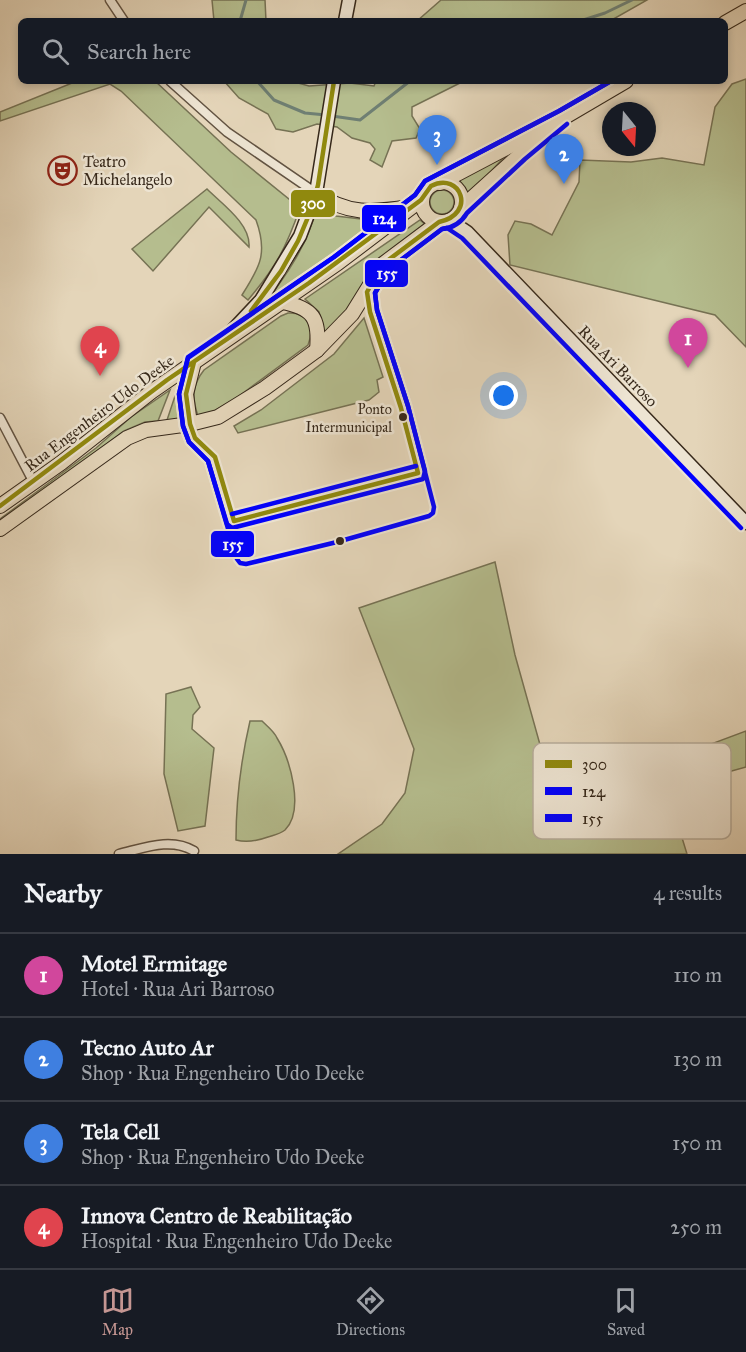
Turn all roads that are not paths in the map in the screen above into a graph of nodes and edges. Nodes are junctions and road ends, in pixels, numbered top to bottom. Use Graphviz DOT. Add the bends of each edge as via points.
graph roads {
  1 [pos="110,0"];
  2 [pos="350,0"];
  3 [pos="746,11"];
  4 [pos="122,18"];
  5 [pos="346,18"];
  6 [pos="728,20"];
  7 [pos="173,84"];
  8 [pos="334,84"];
  9 [pos="621,84"];
  10 [pos="563,118"];
  11 [pos="440,183"];
  12 [pos="316,193"];
  13 [pos="416,203"];
  14 [pos="452,216"];
  15 [pos="282,302"];
  16 [pos="219,345"];
  17 [pos="316,350"];
  18 [pos="194,362"];
  19 [pos="0,418"];
  20 [pos="190,424"];
  21 [pos="34,483"];
  22 [pos="0,506"];
  23 [pos="746,523"];
  24 [pos="0,529"];
  25 [pos="194,851"];
  26 [pos="119,854"];
  1 -- 4 [label="street"];
  2 -- 5 [label="street"];
  3 -- 6 [label="main road"];
  7 -- 12 [label="street" via="227,132"];
  8 -- 12 [label="street"];
  9 -- 10 [label="main road, Rua Engenheiro Udo Deeke"];
  10 -- 11 [label="main road, Rua Engenheiro Udo Deeke"];
  10 -- 14 [label="main road, Rua Engenheiro Udo Deeke"];
  11 -- 13 [label="main road" via="429,188"];
  11 -- 14 [label="main road" via="455,186 461,195"];
  12 -- 13 [label="main road" via="348,210 388,211"];
  12 -- 16 [label="street" via="300,236 275,279"];
  13 -- 14 [label="main road" via="430,219"];
  13 -- 15 [label="main road, Rua Engenheiro Udo Deeke"];
  14 -- 17 [label="main road, Rua Engenheiro Udo Deeke" via="383,264 352,314"];
  14 -- 23 [label="street, Rua Ari Barroso"];
  15 -- 16 [label="main road, Rua Engenheiro Udo Deeke"];
  15 -- 17 [label="main road" via="300,305 312,314"];
  16 -- 18 [label="main road, Rua Engenheiro Udo Deeke"];
  17 -- 20 [label="main road, Rua Engenheiro Udo Deeke" via="218,417"];
  18 -- 20 [label="main road" via="186,394"];
  18 -- 21 [label="main road, Rua Engenheiro Udo Deeke"];
  19 -- 21 [label="street"];
  20 -- 24 [label="main road, Rua Engenheiro Udo Deeke" via="146,430 127,438"];
  21 -- 22 [label="main road, Rua Engenheiro Udo Deeke"];
  25 -- 26 [label="street" via="185,845 162,844"];
}
